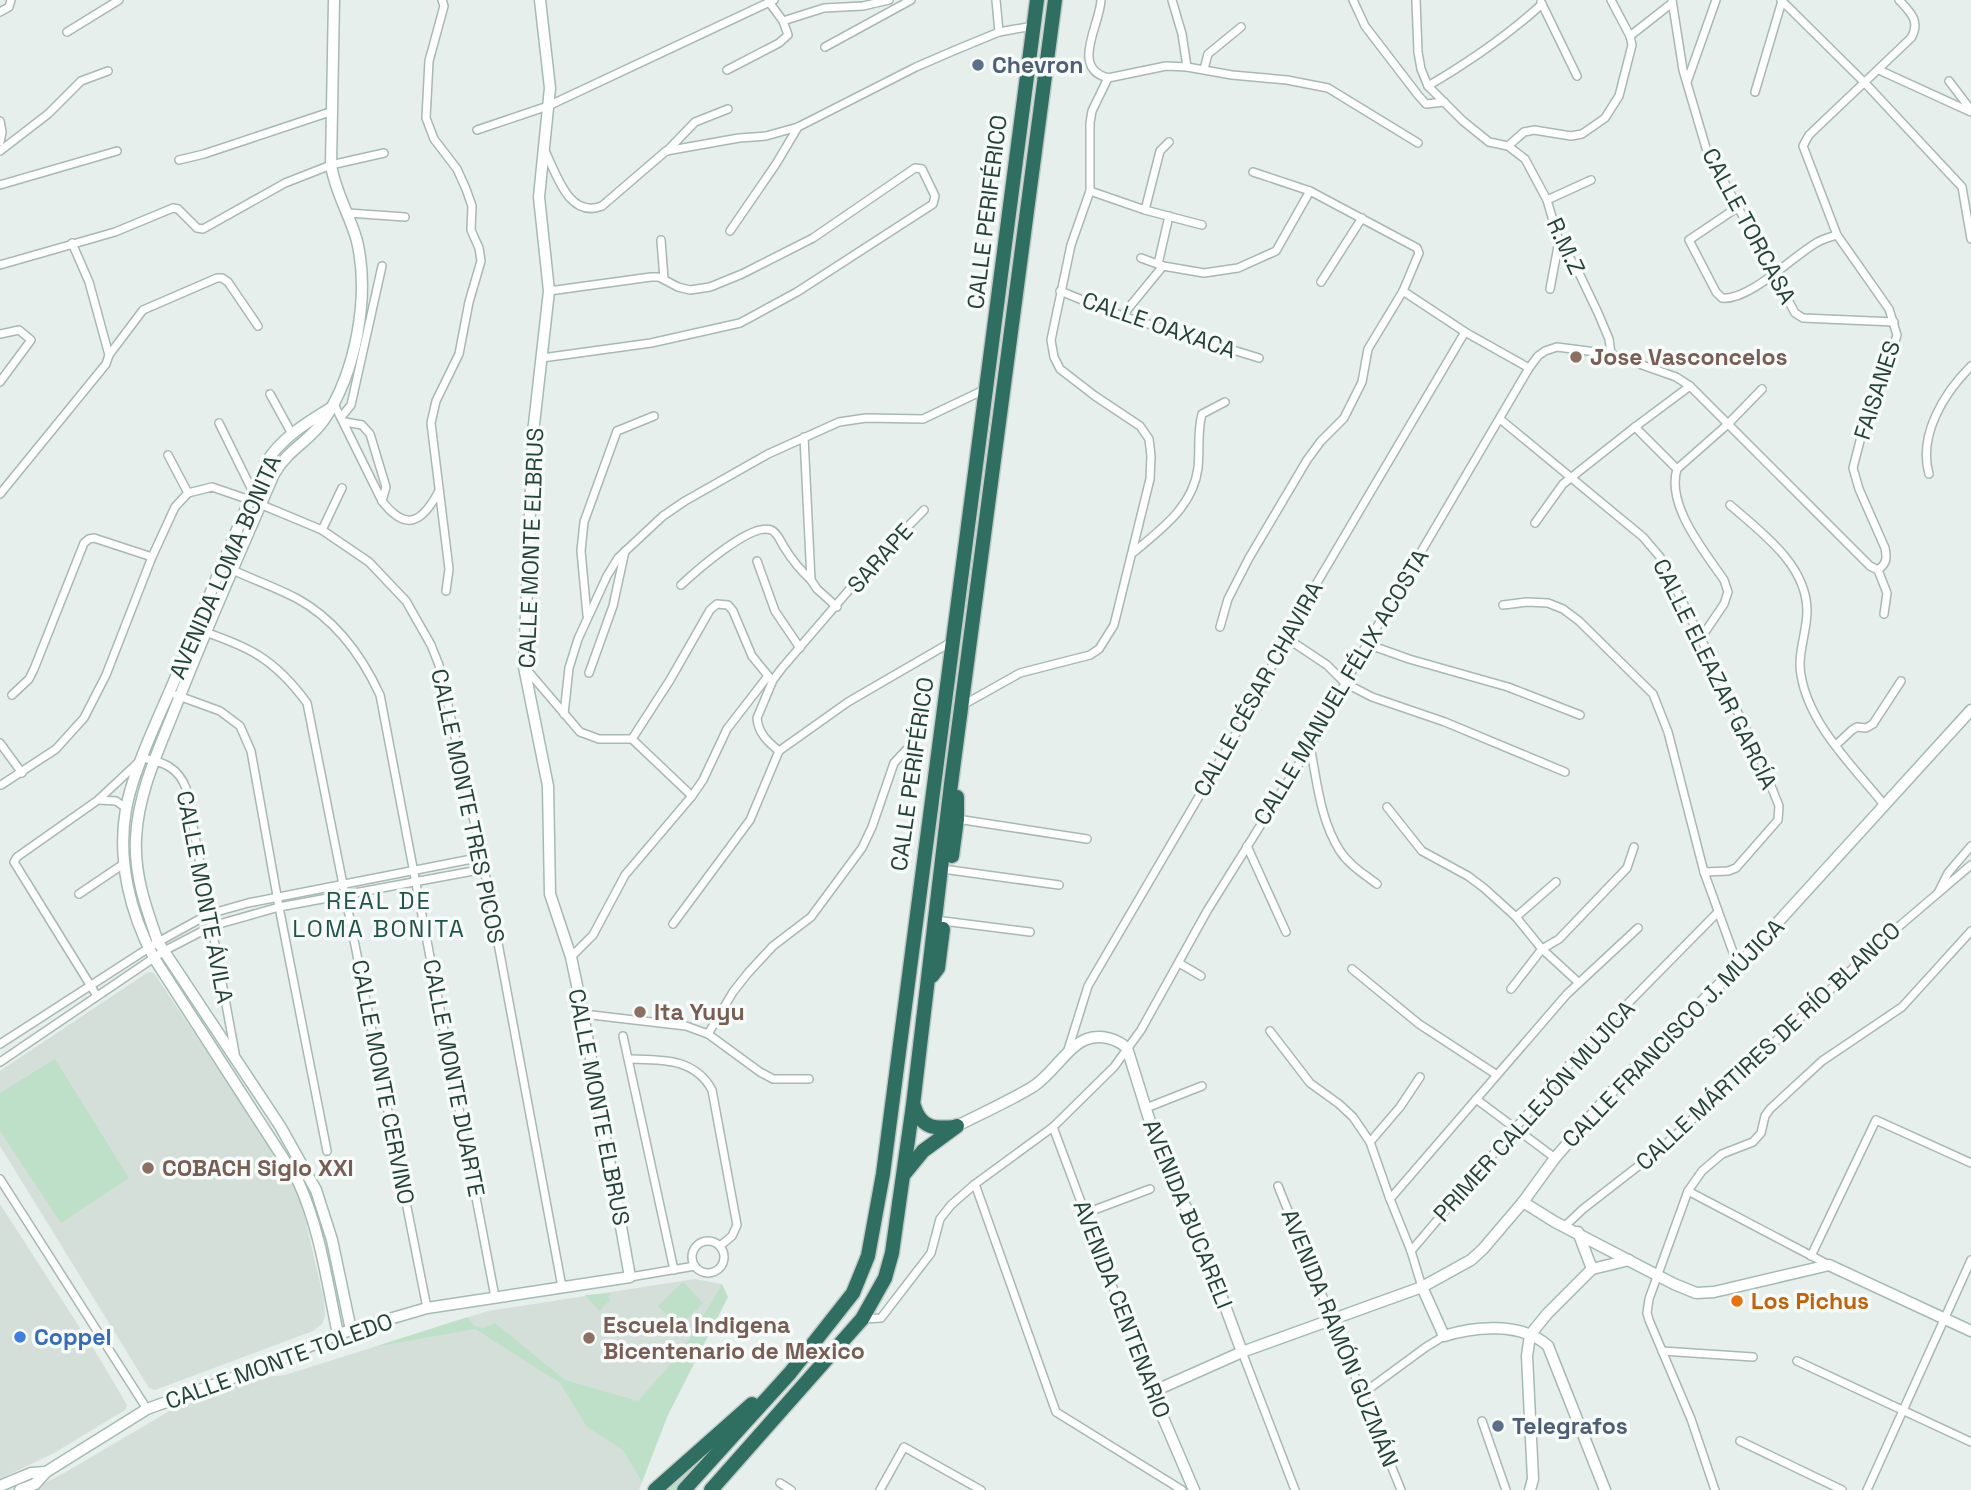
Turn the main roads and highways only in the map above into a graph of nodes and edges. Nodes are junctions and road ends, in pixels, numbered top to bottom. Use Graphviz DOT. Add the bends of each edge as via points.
graph roads {
  1 [pos="1037,0"];
  2 [pos="1055,0"];
  3 [pos="951,784"];
  4 [pos="927,982"];
  5 [pos="913,1105"];
  6 [pos="903,1177"];
  7 [pos="779,1385"];
  8 [pos="655,1490"];
  9 [pos="684,1490"];
  10 [pos="711,1490"];
  1 -- 7 [label="highway, CALLE PERIFÉRICO" via="883,1174 868,1256 844,1307"];
  2 -- 3 [label="highway, CALLE PERIFÉRICO"];
  3 -- 4 [label="highway, CALLE PERIFÉRICO"];
  3 -- 4 [label="highway" via="957,798 957,819 938,968"];
  4 -- 5 [label="highway, CALLE PERIFÉRICO"];
  5 -- 6 [label="highway, CALLE PERIFÉRICO"];
  5 -- 6 [label="highway" via="918,1119 928,1126 957,1126 916,1157"];
  6 -- 10 [label="highway, CALLE PERIFÉRICO" via="890,1262 862,1319"];
  7 -- 8 [label="highway"];
  7 -- 9 [label="highway, CALLE PERIFÉRICO"];
}
